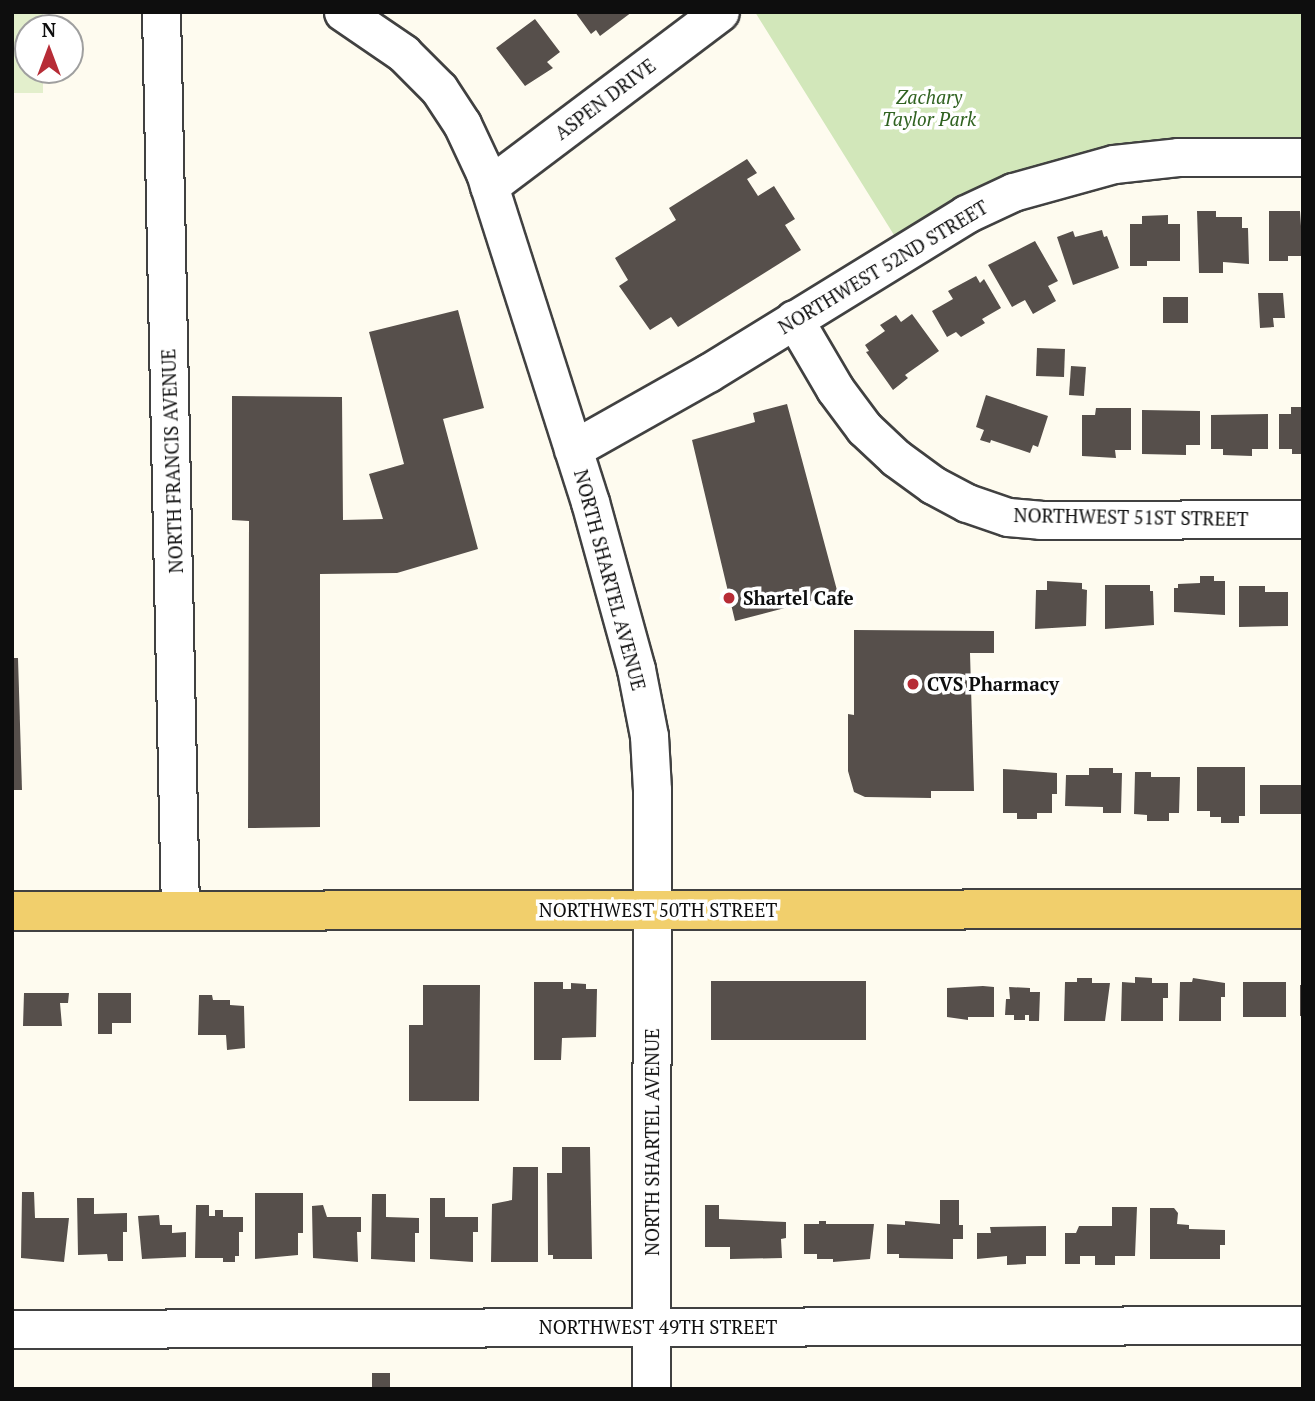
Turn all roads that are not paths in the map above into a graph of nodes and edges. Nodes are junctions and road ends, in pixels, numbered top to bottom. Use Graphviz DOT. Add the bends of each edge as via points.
graph roads {
  1 [pos="161,12"];
  2 [pos="343,12"];
  3 [pos="720,12"];
  4 [pos="1303,157"];
  5 [pos="489,186"];
  6 [pos="794,319"];
  7 [pos="573,449"];
  8 [pos="1303,519"];
  9 [pos="1303,909"];
  10 [pos="180,910"];
  11 [pos="654,910"];
  12 [pos="12,911"];
  13 [pos="1303,1325"];
  14 [pos="651,1327"];
  15 [pos="12,1329"];
  16 [pos="652,1389"];
  1 -- 10 [label="street, NORTH FRANCIS AVENUE"];
  2 -- 5 [label="street, NORTH SHARTEL AVENUE" via="403,53 439,89 462,124"];
  3 -- 5 [label="street, ASPEN DRIVE"];
  4 -- 6 [label="street, NORTHWEST 52ND STREET" via="1178,157 1114,164 1058,177 966,214"];
  5 -- 7 [label="street, NORTH SHARTEL AVENUE"];
  6 -- 7 [label="street, NORTHWEST 52ND STREET"];
  6 -- 8 [label="street, NORTHWEST 51ST STREET" via="864,428 933,485 967,503 1008,517 1040,520"];
  7 -- 11 [label="street, NORTH SHARTEL AVENUE" via="618,594 642,698 652,790"];
  9 -- 11 [label="main road, NORTHWEST 50TH STREET"];
  10 -- 11 [label="main road, NORTHWEST 50TH STREET"];
  10 -- 12 [label="main road, NORTHWEST 50TH STREET"];
  11 -- 14 [label="street, NORTH SHARTEL AVENUE"];
  13 -- 14 [label="street, NORTHWEST 49TH STREET"];
  14 -- 15 [label="street, NORTHWEST 49TH STREET"];
  14 -- 16 [label="street, NORTH SHARTEL AVENUE"];
}
